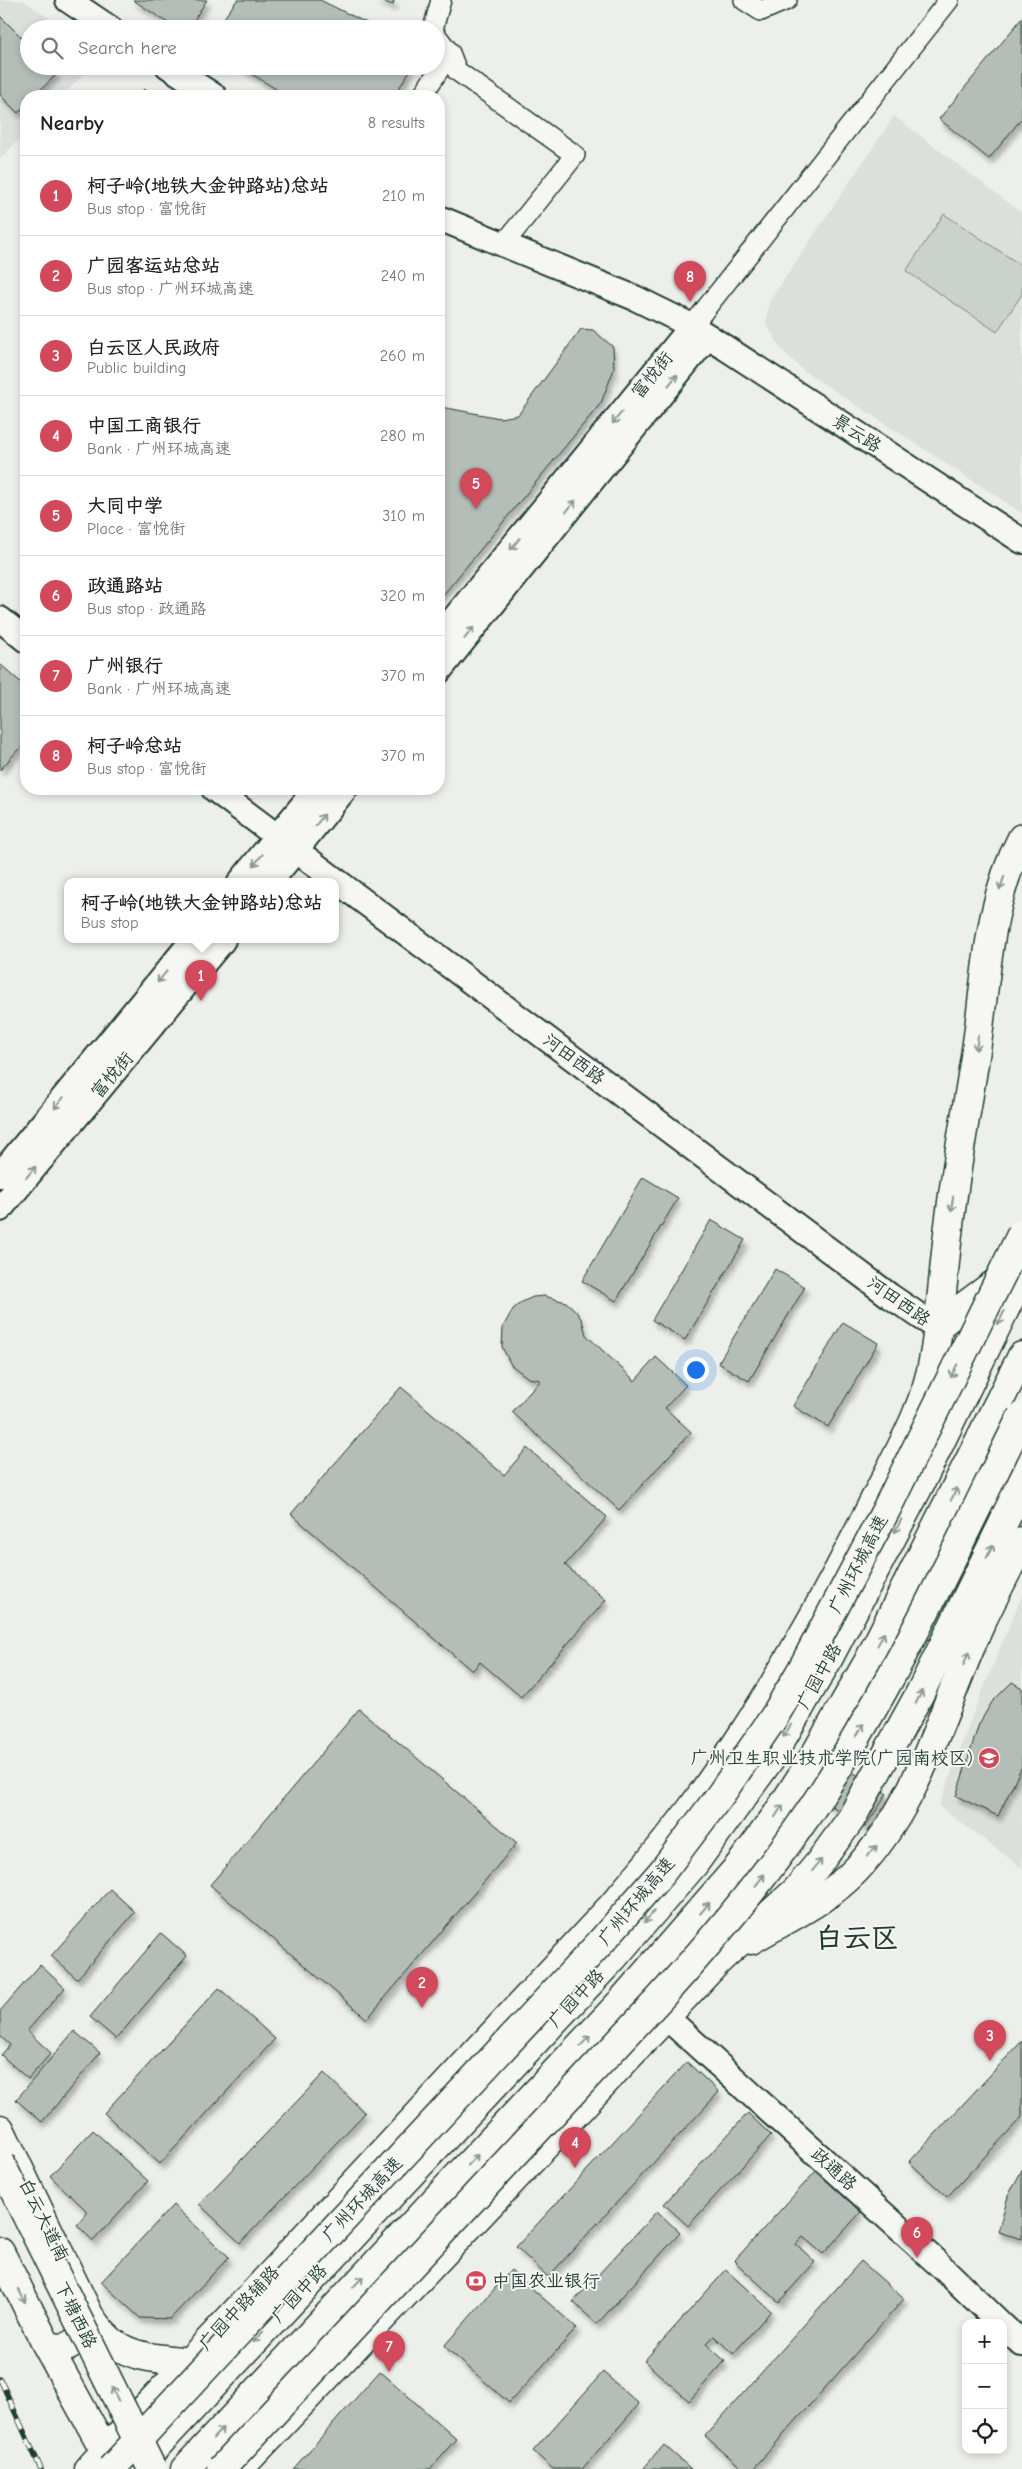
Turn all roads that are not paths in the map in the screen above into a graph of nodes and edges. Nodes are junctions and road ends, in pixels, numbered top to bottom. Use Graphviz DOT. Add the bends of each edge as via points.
graph roads {
  1 [pos="68,0"];
  2 [pos="441,0"];
  3 [pos="744,0"];
  4 [pos="787,0"];
  5 [pos="949,0"];
  6 [pos="98,20"];
  7 [pos="435,20"];
  8 [pos="445,47"];
  9 [pos="450,53"];
  10 [pos="445,61"];
  11 [pos="182,75"];
  12 [pos="436,75"];
  13 [pos="205,90"];
  14 [pos="426,90"];
  15 [pos="445,221"];
  16 [pos="503,245"];
  17 [pos="700,331"];
  18 [pos="1022,541"];
  19 [pos="0,619"];
  20 [pos="445,630"];
  21 [pos="20,635"];
  22 [pos="445,663"];
  23 [pos="222,795"];
  24 [pos="311,795"];
  25 [pos="340,795"];
  26 [pos="276,838"];
  27 [pos="1022,838"];
  28 [pos="296,851"];
  29 [pos="243,878"];
  30 [pos="273,878"];
  31 [pos="332,878"];
  32 [pos="339,883"];
  33 [pos="191,943"];
  34 [pos="221,943"];
  35 [pos="0,1176"];
  36 [pos="0,1210"];
  37 [pos="1022,1233"];
  38 [pos="1022,1263"];
  39 [pos="1022,1274"];
  40 [pos="936,1327"];
  41 [pos="1022,1356"];
  42 [pos="1022,1416"];
  43 [pos="1022,1421"];
  44 [pos="1022,1448"];
  45 [pos="968,1467"];
  46 [pos="920,1484"];
  47 [pos="1022,1484"];
  48 [pos="865,1519"];
  49 [pos="1022,1541"];
  50 [pos="849,1698"];
  51 [pos="690,1810"];
  52 [pos="740,1865"];
  53 [pos="670,1894"];
  54 [pos="719,1960"];
  55 [pos="621,2002"];
  56 [pos="666,2017"];
  57 [pos="0,2129"];
  58 [pos="0,2162"];
  59 [pos="525,2167"];
  60 [pos="440,2195"];
  61 [pos="0,2204"];
  62 [pos="375,2212"];
  63 [pos="0,2252"];
  64 [pos="289,2254"];
  65 [pos="89,2315"];
  66 [pos="325,2317"];
  67 [pos="996,2319"];
  68 [pos="1007,2330"];
  69 [pos="46,2344"];
  70 [pos="1022,2344"];
  71 [pos="189,2362"];
  72 [pos="306,2400"];
  73 [pos="101,2463"];
  74 [pos="134,2469"];
  75 [pos="152,2469"];
  76 [pos="185,2469"];
  77 [pos="221,2469"];
  78 [pos="239,2469"];
  1 -- 6 [label="street"];
  2 -- 7 [label="street"];
  3 -- 4 [label="street" via="761,11"];
  5 -- 17 [label="street"];
  8 -- 9 [label="street"];
  9 -- 10 [label="street"];
  9 -- 16 [label="street" via="457,72 574,154"];
  11 -- 13 [label="street"];
  12 -- 14 [label="street"];
  15 -- 16 [label="street"];
  16 -- 17 [label="street" via="636,298"];
  17 -- 18 [label="street, 景云路"];
  17 -- 20 [label="street, 富悦街, one-way"];
  22 -- 17 [label="street, 富悦街, one-way"];
  19 -- 21 [label="street"];
  23 -- 26 [label="street, 河田西路"];
  24 -- 26 [label="street"];
  28 -- 25 [label="street, one-way"];
  26 -- 28 [label="street, 河田西路"];
  26 -- 29 [label="street, one-way"];
  27 -- 40 [label="main road, 广园中路辅路, one-way" via="1000,888 993,920"];
  28 -- 30 [label="street"];
  28 -- 31 [label="street, 河田西路"];
  32 -- 40 [label="street, 河田西路" via="882,1290"];
  33 -- 35 [label="street, 富悦街, one-way"];
  36 -- 34 [label="street, 富悦街, one-way"];
  37 -- 73 [label="main road, 广州环城高速, one-way, bridge" via="831,1616 774,1717 721,1794 662,1872 600,1943"];
  38 -- 40 [label="main road"];
  39 -- 46 [label="main road, 广园中路, one-way"];
  40 -- 48 [label="main road, 广园中路辅路" via="930,1375 920,1406"];
  41 -- 45 [label="main road, 广园中路"];
  77 -- 42 [label="main road, one-way, bridge" via="661,1997 781,1853 858,1735"];
  43 -- 45 [label="main road"];
  44 -- 50 [label="main road" via="941,1597 889,1660"];
  50 -- 45 [label="main road, 广园中路, one-way"];
  46 -- 48 [label="main road"];
  46 -- 53 [label="main road, 广园中路, one-way" via="793,1721 737,1806"];
  54 -- 47 [label="main road, one-way" via="796,1891 851,1819 920,1695"];
  48 -- 51 [label="main road, 广园中路辅路" via="778,1678"];
  54 -- 49 [label="main road, one-way" via="824,1897 854,1872 886,1833 915,1783 981,1622"];
  52 -- 50 [label="main road, 广园中路, one-way" via="781,1808"];
  51 -- 53 [label="main road"];
  51 -- 64 [label="main road, 广园中路辅路" via="614,1904"];
  52 -- 54 [label="main road"];
  55 -- 52 [label="main road, 广园中路, one-way"];
  53 -- 62 [label="main road, 广园中路, one-way"];
  54 -- 55 [label="main road"];
  54 -- 56 [label="main road"];
  60 -- 55 [label="main road, 广园中路, one-way"];
  56 -- 59 [label="main road"];
  56 -- 67 [label="street, 政通路"];
  57 -- 65 [label="main road, 白云大道南"];
  75 -- 58 [label="main road, 下塘西路, one-way, bridge"];
  59 -- 60 [label="main road"];
  59 -- 72 [label="main road"];
  66 -- 60 [label="main road, 广园中路, one-way"];
  61 -- 74 [label="main road, 下塘西路"];
  62 -- 64 [label="main road"];
  62 -- 74 [label="main road, 广园中路, one-way"];
  63 -- 69 [label="main road, one-way"];
  64 -- 71 [label="main road, 广园中路辅路"];
  65 -- 69 [label="main road" via="84,2334 74,2344 57,2348"];
  65 -- 71 [label="main road, 白云大道南" via="103,2335 128,2353"];
  66 -- 72 [label="main road"];
  76 -- 66 [label="main road, 广园中路, one-way"];
  68 -- 70 [label="street"];
  69 -- 73 [label="main road"];
  71 -- 73 [label="main road, 广园中路辅路"];
  72 -- 78 [label="main road"];
}
